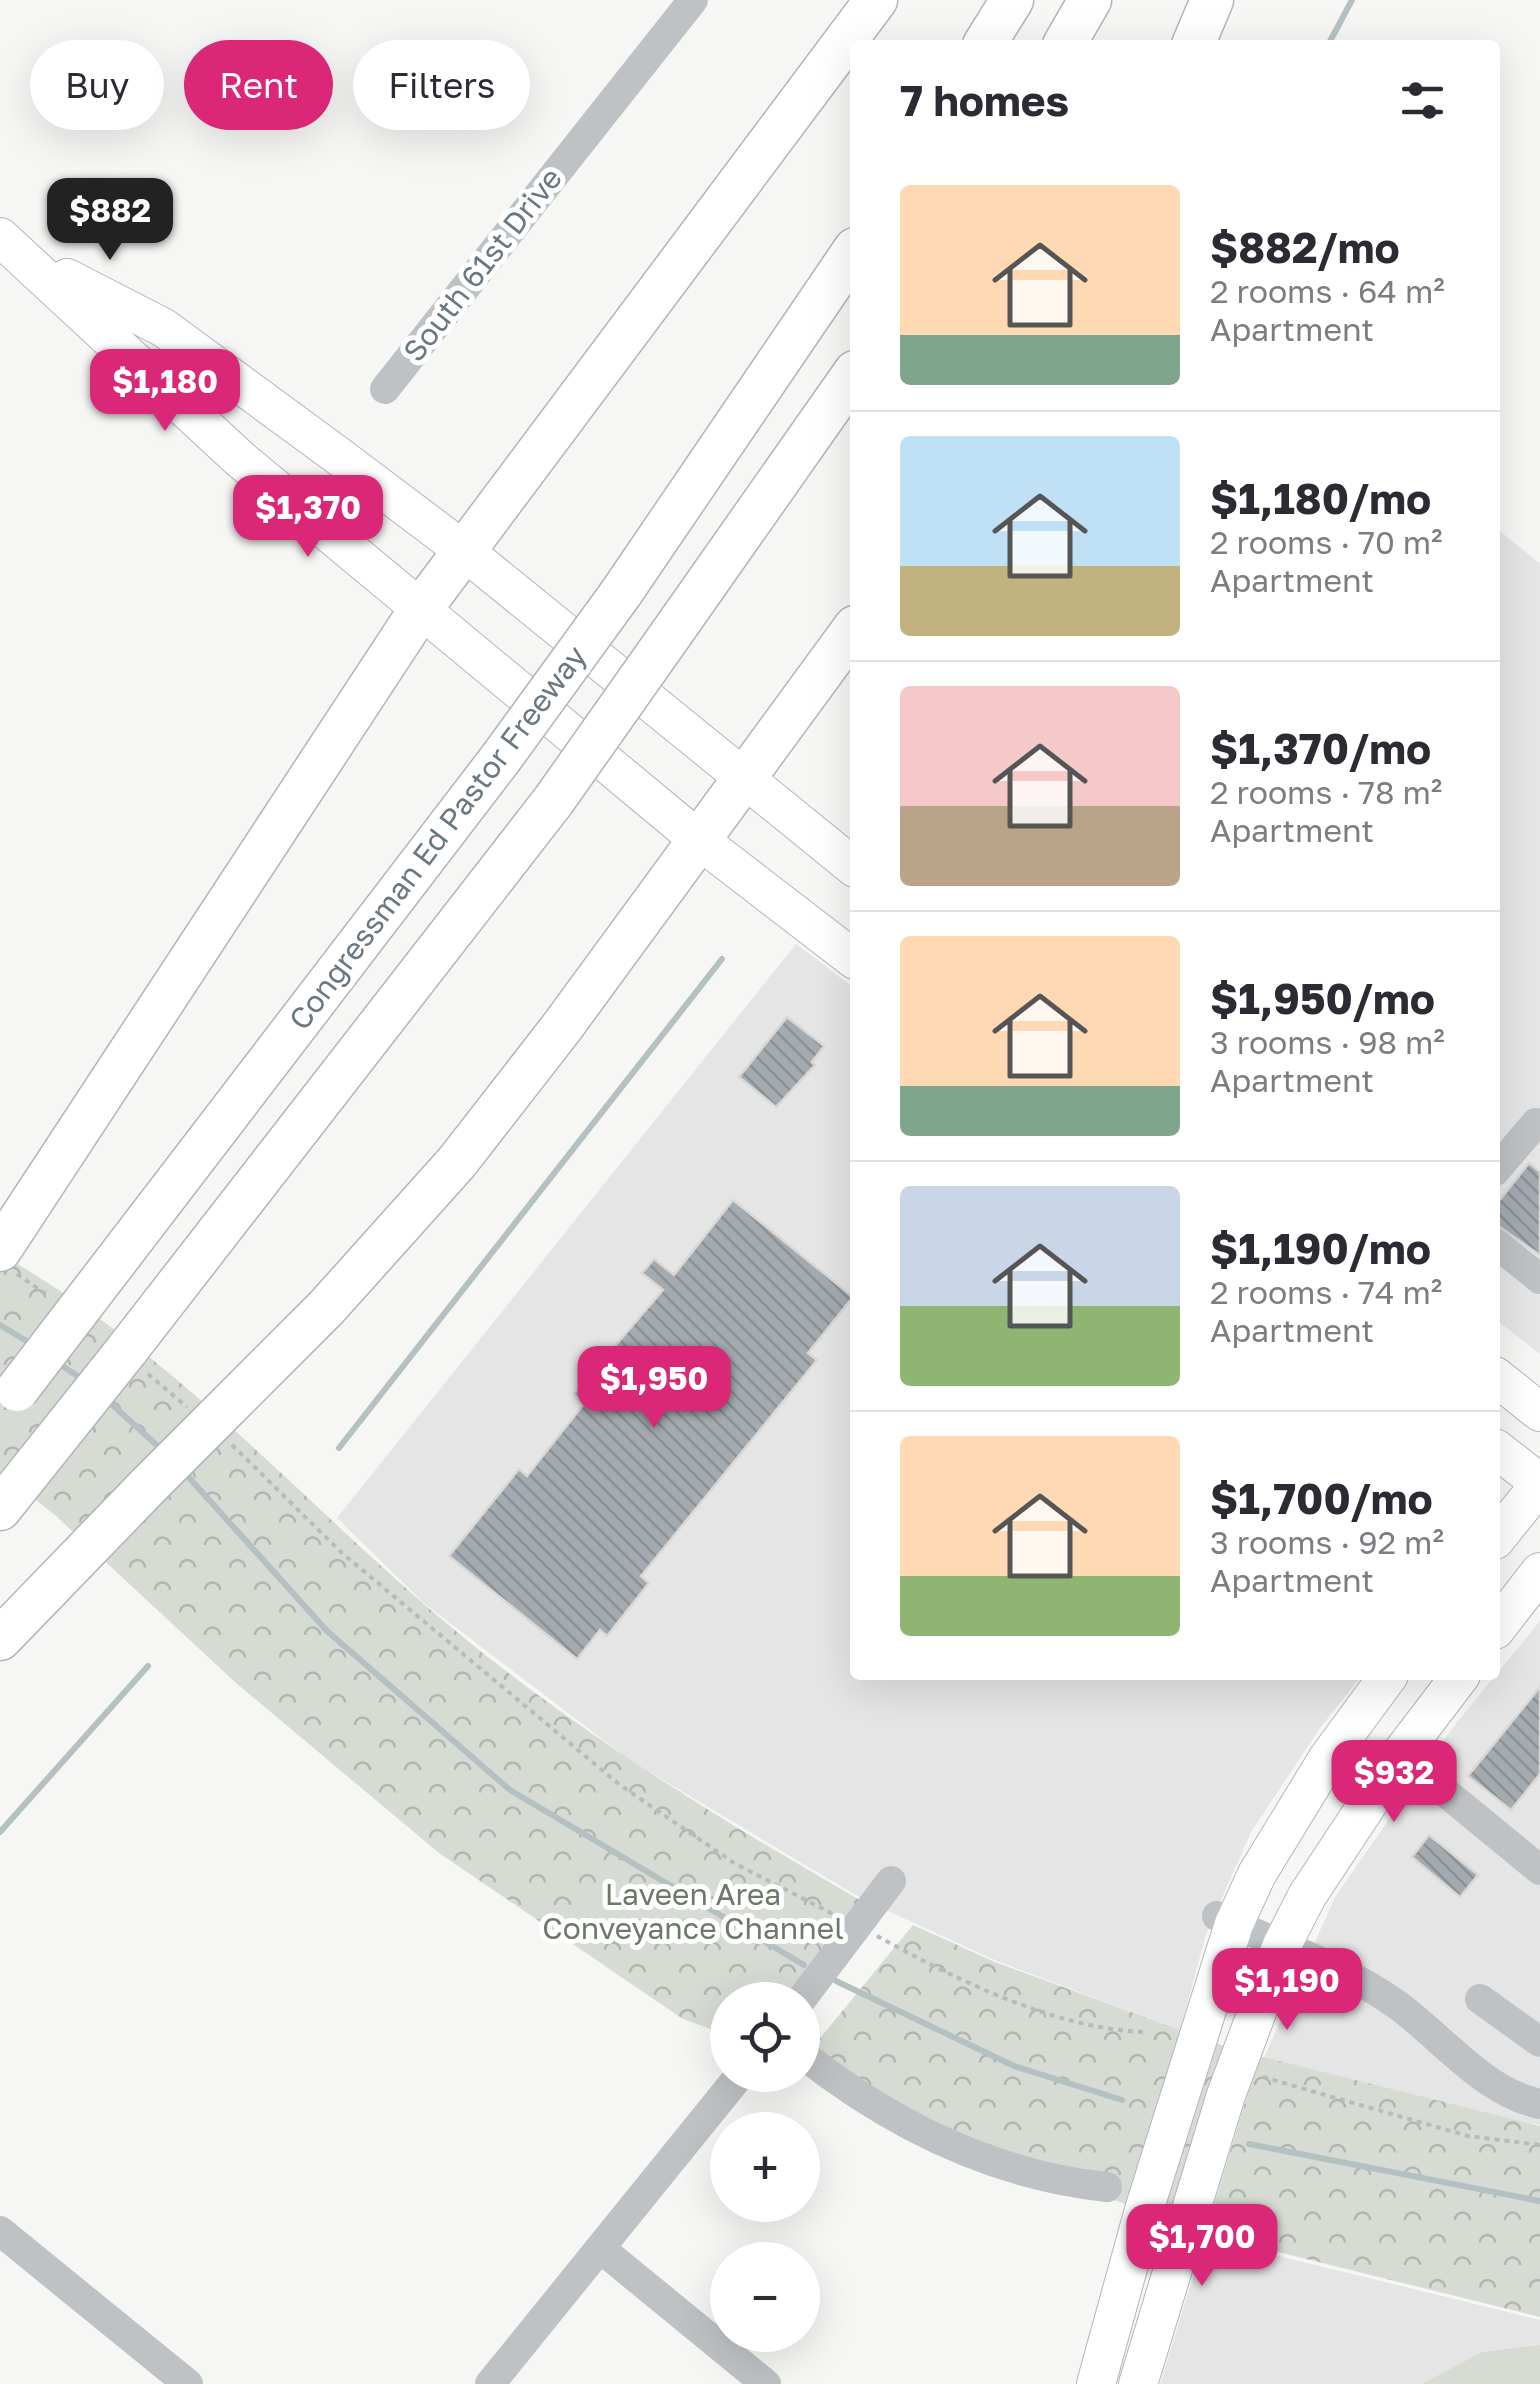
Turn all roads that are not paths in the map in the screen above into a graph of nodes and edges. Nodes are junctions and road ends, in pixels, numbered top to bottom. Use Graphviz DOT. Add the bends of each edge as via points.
graph roads {
  1 [pos="693,0"];
  2 [pos="876,0"];
  3 [pos="1012,0"];
  4 [pos="1090,0"];
  5 [pos="1212,0"];
  6 [pos="987,40"];
  7 [pos="1067,40"];
  8 [pos="1195,40"];
  9 [pos="12,247"];
  10 [pos="850,256"];
  11 [pos="850,379"];
  12 [pos="386,389"];
  13 [pos="463,550"];
  14 [pos="420,610"];
  15 [pos="850,634"];
  16 [pos="746,777"];
  17 [pos="699,840"];
  18 [pos="850,864"];
  19 [pos="850,956"];
  20 [pos="1536,1123"];
  21 [pos="1500,1165"];
  22 [pos="1500,1247"];
  23 [pos="7,1261"];
  24 [pos="1540,1279"];
  25 [pos="1500,1380"];
  26 [pos="8,1400"];
  27 [pos="1540,1412"];
  28 [pos="1500,1452"];
  29 [pos="1540,1483"];
  30 [pos="0,1509"];
  31 [pos="1500,1534"];
  32 [pos="1539,1573"];
  33 [pos="1500,1624"];
  34 [pos="0,1638"];
  35 [pos="1385,1680"];
  36 [pos="1457,1680"];
  37 [pos="1400,1754"];
  38 [pos="1540,1870"];
  39 [pos="891,1881"];
  40 [pos="1226,1920"];
  41 [pos="1282,1945"];
  42 [pos="815,1982"];
  43 [pos="1480,1999"];
  44 [pos="1540,2042"];
  45 [pos="820,2066"];
  46 [pos="726,2092"];
  47 [pos="1540,2104"];
  48 [pos="1107,2188"];
  49 [pos="0,2230"];
  50 [pos="600,2248"];
  51 [pos="188,2384"];
  52 [pos="490,2384"];
  53 [pos="766,2384"];
  54 [pos="1096,2384"];
  55 [pos="1138,2384"];
  1 -- 12 [label="street, South 61st Drive"];
  2 -- 13 [label="highway"];
  3 -- 6 [label="highway"];
  4 -- 7 [label="highway"];
  5 -- 8 [label="highway"];
  9 -- 13 [label="main road" via="164,328"];
  9 -- 14 [label="main road" via="240,459"];
  10 -- 26 [label="highway, Congressman Ed Pastor Freeway, bridge" via="501,758 65,1307"];
  11 -- 30 [label="highway, bridge" via="554,800 133,1359 66,1425"];
  13 -- 14 [label="highway"];
  13 -- 16 [label="main road"];
  14 -- 17 [label="main road"];
  14 -- 23 [label="highway"];
  15 -- 16 [label="highway"];
  16 -- 17 [label="highway"];
  16 -- 18 [label="main road"];
  17 -- 19 [label="main road"];
  17 -- 34 [label="highway, bridge" via="457,1162 214,1426"];
  20 -- 21 [label="street"];
  22 -- 24 [label="street"];
  25 -- 27 [label="main road"];
  28 -- 29 [label="main road"];
  29 -- 31 [label="main road"];
  32 -- 33 [label="main road"];
  35 -- 40 [label="main road"];
  36 -- 37 [label="main road"];
  37 -- 38 [label="street"];
  37 -- 41 [label="main road"];
  39 -- 42 [label="street"];
  40 -- 41 [label="street"];
  40 -- 54 [label="main road"];
  41 -- 47 [label="street" via="1382,1995 1502,2090"];
  41 -- 55 [label="main road" via="1226,2096"];
  43 -- 44 [label="street"];
  45 -- 48 [label="street" via="905,2125 1052,2182"];
  46 -- 50 [label="street"];
  49 -- 51 [label="street"];
  50 -- 52 [label="street"];
  50 -- 53 [label="street"];
}
